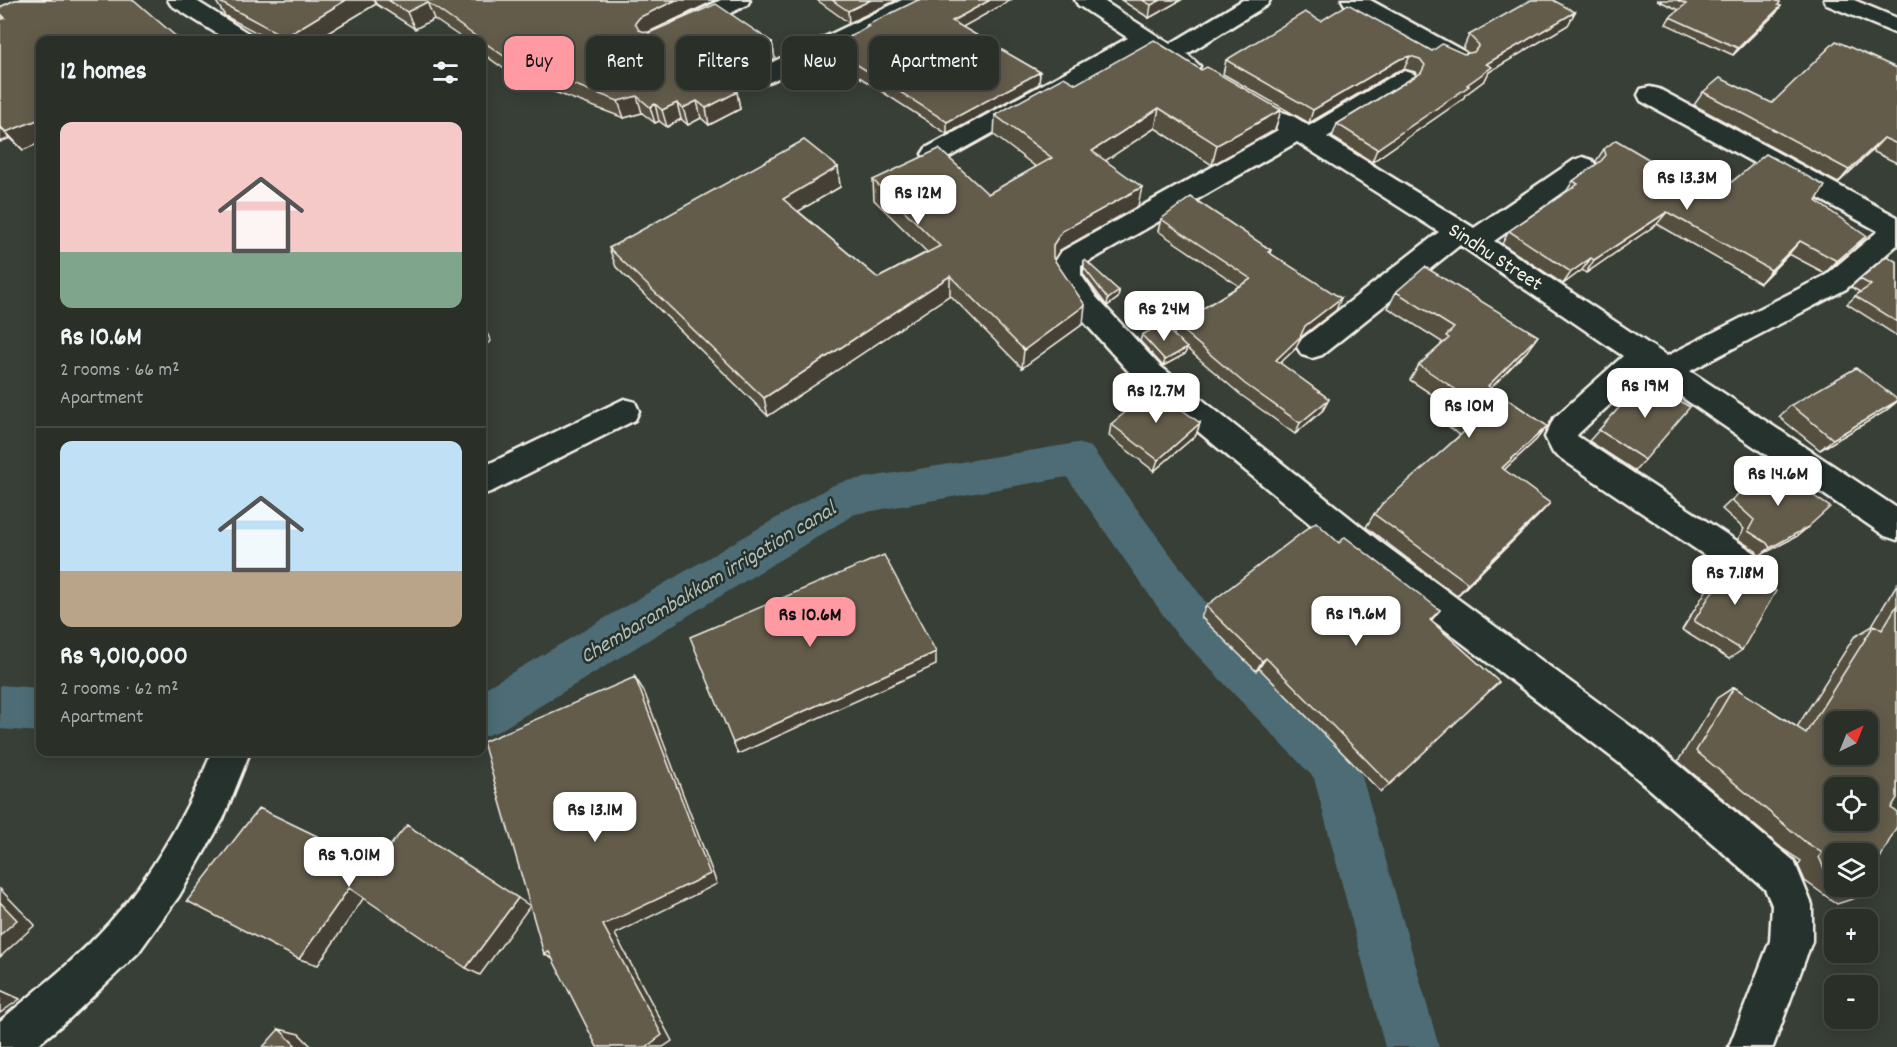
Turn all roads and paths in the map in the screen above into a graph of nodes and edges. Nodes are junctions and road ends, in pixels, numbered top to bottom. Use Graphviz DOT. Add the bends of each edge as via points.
graph roads {
  1 [pos="39,0"];
  2 [pos="178,0"];
  3 [pos="739,0"];
  4 [pos="920,0"];
  5 [pos="1086,0"];
  6 [pos="1259,0"];
  7 [pos="1353,0"];
  8 [pos="1835,0"];
  9 [pos="0,19"];
  10 [pos="1897,27"];
  11 [pos="236,36"];
  12 [pos="664,36"];
  13 [pos="1144,39"];
  14 [pos="1169,55"];
  15 [pos="1459,58"];
  16 [pos="770,73"];
  17 [pos="1206,76"];
  18 [pos="1405,80"];
  19 [pos="1650,95"];
  20 [pos="1261,108"];
  21 [pos="1304,134"];
  22 [pos="935,154"];
  23 [pos="1583,166"];
  24 [pos="1897,230"];
  25 [pos="1466,236"];
  26 [pos="1312,347"];
  27 [pos="1655,362"];
  28 [pos="624,411"];
  29 [pos="486,480"];
  30 [pos="1897,526"];
  31 [pos="1743,563"];
  32 [pos="229,756"];
  33 [pos="2,1047"];
  34 [pos="1751,1047"];
  1 -- 9 [label="street"];
  2 -- 11 [label="street"];
  3 -- 12 [label="street"];
  4 -- 16 [label="street"];
  5 -- 13 [label="street"];
  6 -- 14 [label="street"];
  7 -- 15 [label="street"];
  8 -- 10 [label="street"];
  13 -- 14 [label="street"];
  13 -- 22 [label="street"];
  14 -- 17 [label="street"];
  18 -- 21 [label="street"];
  19 -- 24 [label="street"];
  20 -- 21 [label="street, Sindhu Street"];
  21 -- 25 [label="street, Sindhu Street"];
  21 -- 34 [label="street" via="1072,258 1066,265 1067,276 1086,305 1149,374 1367,551 1635,752 1780,875 1792,905 1791,941"];
  23 -- 25 [label="street"];
  24 -- 27 [label="street" via="1836,282"];
  25 -- 26 [label="street"];
  25 -- 27 [label="street, Sindhu Street"];
  27 -- 30 [label="street, Sindhu Street"];
  27 -- 31 [label="street" via="1565,427 1561,437 1564,444"];
  28 -- 29 [label="street"];
  32 -- 33 [label="street" via="204,815 165,882 123,938"];
}
